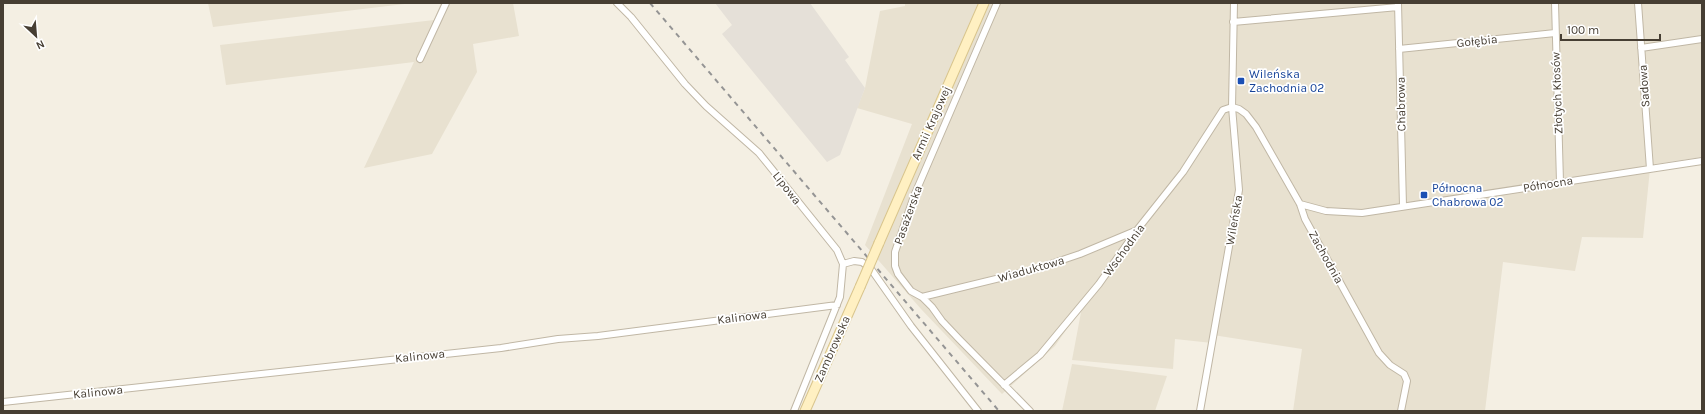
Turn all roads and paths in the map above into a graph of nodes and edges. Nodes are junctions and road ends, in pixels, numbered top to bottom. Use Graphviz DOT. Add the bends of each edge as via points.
graph roads {
  1 [pos="446,3"];
  2 [pos="617,3"];
  3 [pos="984,3"];
  4 [pos="997,3"];
  5 [pos="1234,3"];
  6 [pos="1555,3"];
  7 [pos="1638,3"];
  8 [pos="1398,5"];
  9 [pos="1233,22"];
  10 [pos="1556,33"];
  11 [pos="1702,40"];
  12 [pos="1641,48"];
  13 [pos="1399,49"];
  14 [pos="420,59"];
  15 [pos="1232,107"];
  16 [pos="1702,161"];
  17 [pos="1650,169"];
  18 [pos="1560,182"];
  19 [pos="1300,204"];
  20 [pos="1403,206"];
  21 [pos="1137,230"];
  22 [pos="843,264"];
  23 [pos="860,287"];
  24 [pos="922,297"];
  25 [pos="837,305"];
  26 [pos="1004,385"];
  27 [pos="3,402"];
  28 [pos="794,411"];
  29 [pos="806,411"];
  30 [pos="978,411"];
  31 [pos="1030,411"];
  32 [pos="1200,411"];
  33 [pos="1401,411"];
  1 -- 14 [label="street"];
  2 -- 22 [label="street, Lipowa" via="685,84 759,153 837,250"];
  3 -- 23 [label="main road, Armii Krajowej, bridge"];
  4 -- 24 [label="street, Pasażerska" via="914,196 895,252 898,274 911,291"];
  5 -- 9 [label="street, Wileńska"];
  6 -- 10 [label="street, Złotych Kłosów"];
  7 -- 12 [label="street, Sadowa"];
  8 -- 9 [label="street"];
  8 -- 13 [label="street, Chabrowa"];
  9 -- 15 [label="street, Wileńska"];
  10 -- 13 [label="street, Gołębia"];
  10 -- 18 [label="street, Złotych Kłosów"];
  11 -- 12 [label="street"];
  12 -- 17 [label="street, Sadowa"];
  13 -- 20 [label="street, Chabrowa"];
  15 -- 19 [label="street, Zachodnia" via="1246,114 1256,127"];
  15 -- 21 [label="street, Wschodnia" via="1223,110 1184,172"];
  15 -- 32 [label="street, Wileńska" via="1239,190"];
  16 -- 17 [label="street, Północna"];
  17 -- 18 [label="street, Północna"];
  18 -- 20 [label="street, Północna"];
  19 -- 20 [label="street, Północna" via="1326,211 1362,213"];
  19 -- 33 [label="street, Zachodnia" via="1305,219 1379,353 1390,365 1404,374 1407,381"];
  21 -- 24 [label="street, Wiaduktowa" via="1086,252 1033,270"];
  21 -- 26 [label="street, Wschodnia" via="1099,284 1040,355"];
  22 -- 25 [label="street"];
  22 -- 30 [label="street" via="862,262 871,269 911,326"];
  23 -- 29 [label="main road, Zambrowska"];
  24 -- 26 [label="street, Pasażerska"];
  25 -- 27 [label="street, Kalinowa" via="501,348"];
  25 -- 28 [label="street"];
  26 -- 31 [label="street, Pasażerska"];
}
